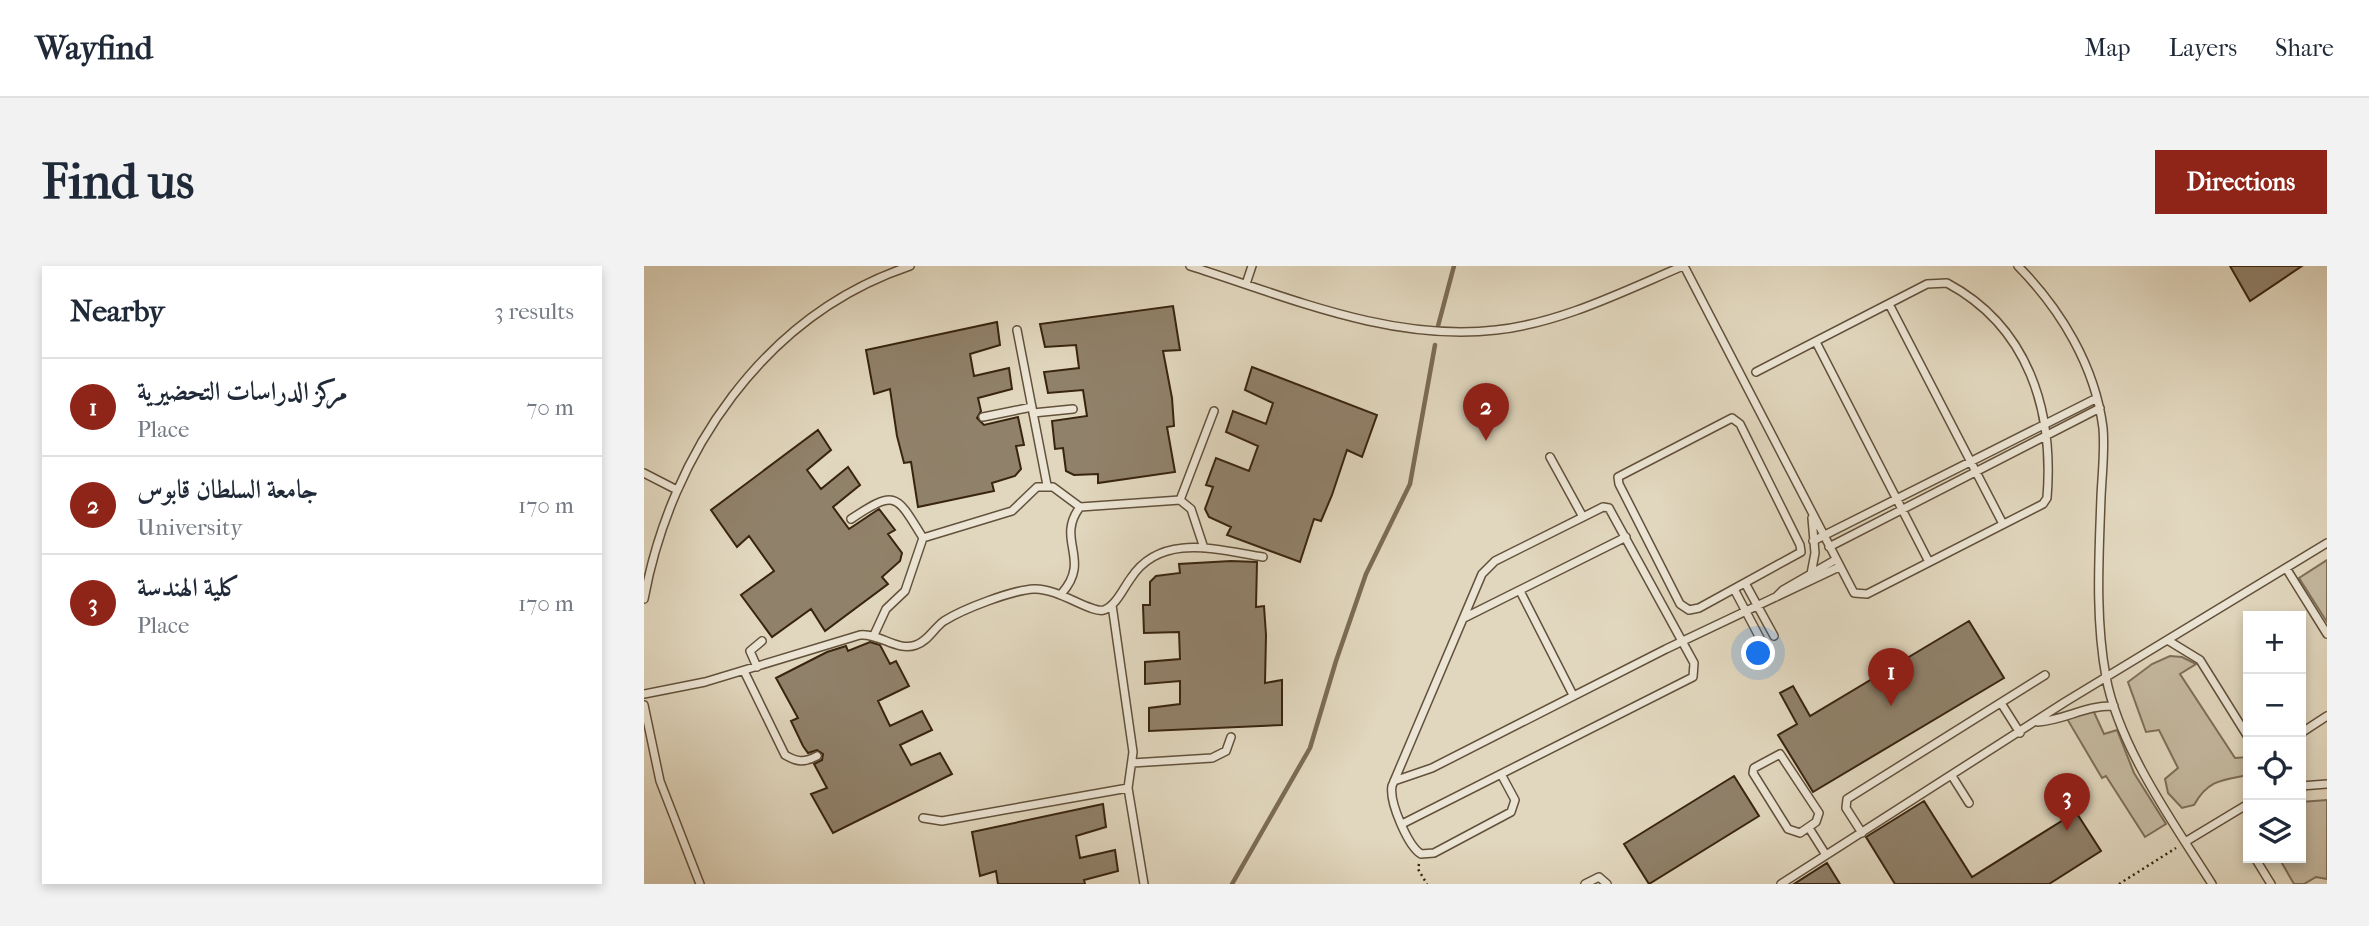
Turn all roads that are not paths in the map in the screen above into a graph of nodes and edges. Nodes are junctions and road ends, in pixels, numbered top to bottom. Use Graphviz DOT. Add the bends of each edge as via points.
graph roads {
  1 [pos="910,266"];
  2 [pos="1190,266"];
  3 [pos="1252,266"];
  4 [pos="1684,266"];
  5 [pos="2018,266"];
  6 [pos="1246,284"];
  7 [pos="1889,304"];
  8 [pos="1017,330"];
  9 [pos="1816,342"];
  10 [pos="1756,372"];
  11 [pos="2097,398"];
  12 [pos="2099,408"];
  13 [pos="1073,409"];
  14 [pos="1032,410"];
  15 [pos="1214,411"];
  16 [pos="983,417"];
  17 [pos="2046,424"];
  18 [pos="2047,435"];
  19 [pos="1550,457"];
  20 [pos="1971,462"];
  21 [pos="1976,472"];
  22 [pos="644,473"];
  23 [pos="1047,485"];
  24 [pos="675,489"];
  25 [pos="1896,499"];
  26 [pos="1180,500"];
  27 [pos="1080,507"];
  28 [pos="1902,509"];
  29 [pos="1583,517"];
  30 [pos="1812,517"];
  31 [pos="851,519"];
  32 [pos="2003,524"];
  33 [pos="1823,536"];
  34 [pos="1626,537"];
  35 [pos="923,538"];
  36 [pos="1813,541"];
  37 [pos="2327,543"];
  38 [pos="1829,547"];
  39 [pos="1204,548"];
  40 [pos="1263,557"];
  41 [pos="1929,562"];
  42 [pos="1837,564"];
  43 [pos="2286,568"];
  44 [pos="1811,574"];
  45 [pos="1745,583"];
  46 [pos="1734,589"];
  47 [pos="1520,591"];
  48 [pos="1062,593"];
  49 [pos="1775,598"];
  50 [pos="644,599"];
  51 [pos="1112,605"];
  52 [pos="1758,606"];
  53 [pos="1746,612"];
  54 [pos="1463,618"];
  55 [pos="2327,634"];
  56 [pos="874,635"];
  57 [pos="1774,636"];
  58 [pos="762,641"];
  59 [pos="1682,641"];
  60 [pos="2169,641"];
  61 [pos="1762,642"];
  62 [pos="757,667"];
  63 [pos="744,671"];
  64 [pos="2045,675"];
  65 [pos="2106,677"];
  66 [pos="644,694"];
  67 [pos="1573,695"];
  68 [pos="2001,703"];
  69 [pos="644,705"];
  70 [pos="2114,706"];
  71 [pos="2327,716"];
  72 [pos="2037,722"];
  73 [pos="2243,729"];
  74 [pos="2306,730"];
  75 [pos="2020,733"];
  76 [pos="1231,737"];
  77 [pos="817,756"];
  78 [pos="1132,763"];
  79 [pos="1501,774"];
  80 [pos="1952,776"];
  81 [pos="1394,781"];
  82 [pos="2327,784"];
  83 [pos="2306,786"];
  84 [pos="1128,788"];
  85 [pos="1969,803"];
  86 [pos="2243,807"];
  87 [pos="923,818"];
  88 [pos="1402,824"];
  89 [pos="1809,828"];
  90 [pos="1862,833"];
  91 [pos="2185,842"];
  92 [pos="1826,855"];
  93 [pos="2258,863"];
  94 [pos="699,884"];
  95 [pos="1144,884"];
  96 [pos="1585,884"];
  97 [pos="1607,884"];
  98 [pos="1781,884"];
  99 [pos="2212,884"];
  100 [pos="2271,884"];
  1 -- 24 [label="lane" via="825,308 762,361 713,423"];
  2 -- 6 [label="lane"];
  3 -- 6 [label="lane"];
  4 -- 6 [label="lane" via="1539,322 1457,333 1376,323"];
  4 -- 30 [label="lane"];
  5 -- 11 [label="lane" via="2041,289 2071,334"];
  7 -- 9 [label="lane"];
  7 -- 17 [label="lane" via="1940,281 1974,300 2003,326 2022,355"];
  7 -- 20 [label="lane"];
  8 -- 14 [label="lane"];
  9 -- 10 [label="lane"];
  9 -- 25 [label="lane"];
  11 -- 12 [label="lane"];
  11 -- 17 [label="lane"];
  12 -- 18 [label="lane"];
  12 -- 65 [label="lane" via="2103,431 2097,577"];
  13 -- 14 [label="lane"];
  14 -- 16 [label="lane"];
  14 -- 23 [label="lane"];
  15 -- 26 [label="lane"];
  17 -- 18 [label="lane"];
  17 -- 20 [label="lane"];
  18 -- 21 [label="lane"];
  18 -- 32 [label="lane" via="2046,498 2043,504"];
  19 -- 29 [label="lane"];
  20 -- 21 [label="lane"];
  20 -- 25 [label="lane"];
  21 -- 28 [label="lane"];
  21 -- 32 [label="lane"];
  22 -- 24 [label="lane"];
  23 -- 27 [label="lane"];
  23 -- 35 [label="lane" via="1030,492 1012,511"];
  24 -- 50 [label="lane"];
  25 -- 28 [label="lane"];
  25 -- 33 [label="lane"];
  26 -- 27 [label="lane"];
  26 -- 39 [label="lane" via="1191,509"];
  27 -- 48 [label="lane" via="1070,525 1076,570"];
  28 -- 38 [label="lane"];
  28 -- 41 [label="lane"];
  29 -- 34 [label="lane" via="1609,508"];
  29 -- 54 [label="lane" via="1490,564"];
  30 -- 33 [label="lane"];
  30 -- 36 [label="lane"];
  31 -- 35 [label="lane" via="876,502 894,500"];
  32 -- 41 [label="lane"];
  33 -- 36 [label="lane"];
  33 -- 38 [label="lane"];
  34 -- 47 [label="lane"];
  34 -- 59 [label="lane"];
  35 -- 56 [label="lane" via="905,591 886,609"];
  36 -- 44 [label="lane"];
  37 -- 43 [label="lane"];
  38 -- 42 [label="lane"];
  39 -- 40 [label="lane"];
  39 -- 51 [label="lane" via="1150,556"];
  41 -- 42 [label="lane" via="1862,595 1851,590"];
  42 -- 44 [label="lane"];
  42 -- 49 [label="lane"];
  43 -- 55 [label="lane"];
  43 -- 60 [label="lane"];
  44 -- 49 [label="lane"];
  45 -- 46 [label="lane"];
  45 -- 46 [label="lane" via="1799,555 1801,548 1740,424 1728,418 1621,474 1618,481 1684,607 1694,610"];
  45 -- 52 [label="lane"];
  46 -- 53 [label="lane"];
  47 -- 54 [label="lane"];
  47 -- 67 [label="lane"];
  48 -- 51 [label="lane" via="1095,611"];
  48 -- 56 [label="lane" via="1047,589 1016,592 947,619 916,645 897,645"];
  49 -- 52 [label="lane"];
  51 -- 78 [label="lane"];
  52 -- 53 [label="lane"];
  52 -- 57 [label="lane"];
  53 -- 59 [label="lane"];
  53 -- 61 [label="lane"];
  54 -- 81 [label="lane"];
  56 -- 62 [label="lane" via="853,636"];
  58 -- 62 [label="lane" via="750,651"];
  59 -- 67 [label="lane"];
  59 -- 79 [label="lane" via="1695,667 1689,680"];
  60 -- 65 [label="lane"];
  60 -- 73 [label="lane" via="2200,660"];
  62 -- 63 [label="lane"];
  63 -- 66 [label="lane"];
  63 -- 77 [label="lane" via="785,755 795,761"];
  64 -- 68 [label="lane"];
  65 -- 70 [label="lane"];
  65 -- 72 [label="lane"];
  67 -- 81 [label="lane" via="1432,768"];
  68 -- 75 [label="lane"];
  68 -- 90 [label="lane" via="1847,799 1845,805"];
  69 -- 94 [label="lane" via="660,781"];
  70 -- 72 [label="lane" via="2086,708"];
  70 -- 91 [label="lane" via="2140,765"];
  71 -- 74 [label="lane"];
  72 -- 75 [label="lane"];
  75 -- 80 [label="lane"];
  76 -- 78 [label="lane" via="1226,751 1212,758"];
  78 -- 84 [label="lane"];
  79 -- 88 [label="lane"];
  79 -- 88 [label="lane" via="1515,800 1511,812 1434,853 1416,851"];
  80 -- 85 [label="lane"];
  80 -- 90 [label="lane"];
  81 -- 88 [label="lane" via="1392,799"];
  82 -- 83 [label="lane"];
  84 -- 87 [label="lane" via="942,821"];
  84 -- 95 [label="lane"];
  86 -- 91 [label="lane"];
  89 -- 89 [label="lane" via="1819,813 1785,759 1780,754 1754,768 1788,829 1800,833"];
  89 -- 92 [label="lane"];
  90 -- 92 [label="lane"];
  91 -- 99 [label="lane"];
  92 -- 98 [label="lane"];
  93 -- 100 [label="lane"];
  96 -- 97 [label="lane" via="1599,877"];
}
